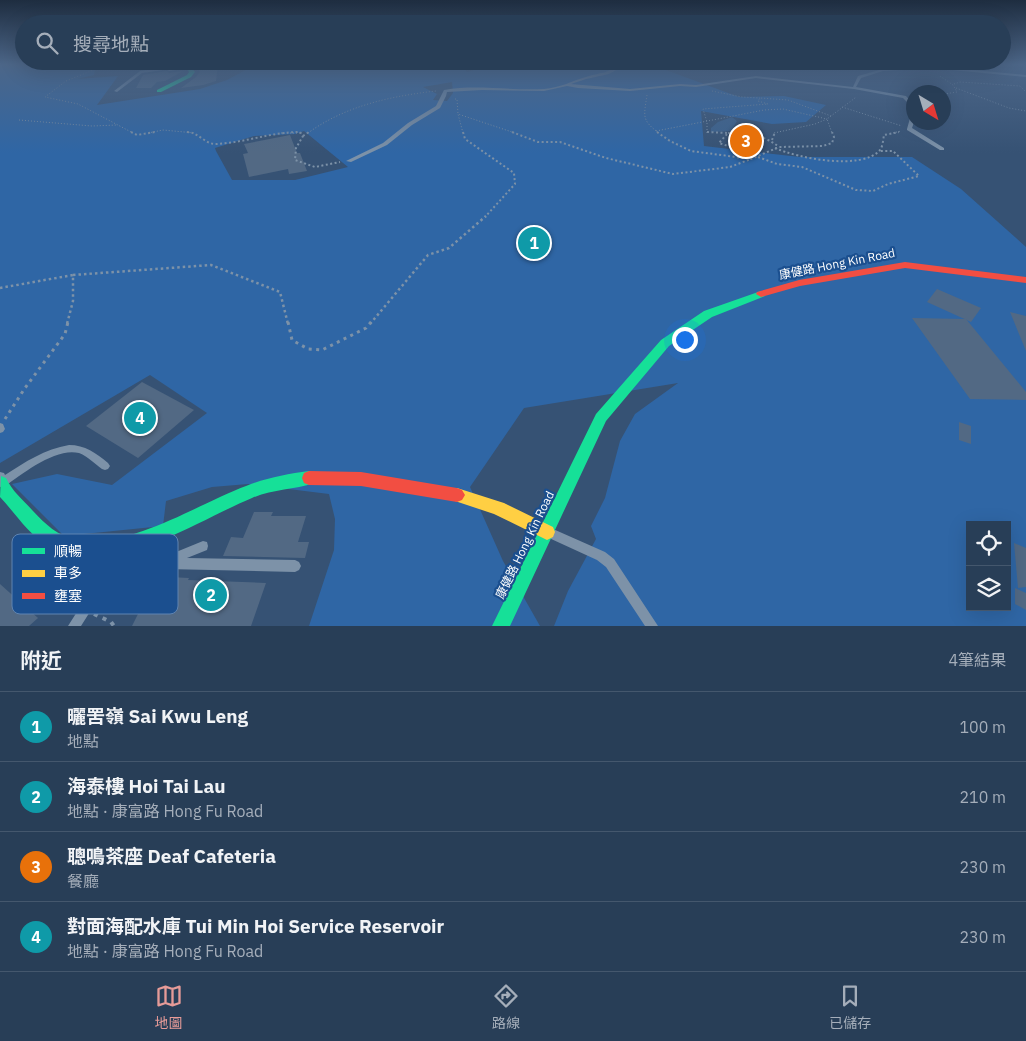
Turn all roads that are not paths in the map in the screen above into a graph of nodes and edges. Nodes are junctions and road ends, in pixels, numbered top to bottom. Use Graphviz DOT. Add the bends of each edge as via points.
graph roads {
  1 [pos="443,94"];
  2 [pos="889,94"];
  3 [pos="906,99"];
  4 [pos="911,130"];
  5 [pos="942,149"];
  6 [pos="349,161"];
  7 [pos="1026,280"];
  8 [pos="105,466"];
  9 [pos="0,479"];
  10 [pos="547,532"];
  11 [pos="47,534"];
  12 [pos="159,534"];
  13 [pos="203,546"];
  14 [pos="178,557"];
  15 [pos="178,563"];
  16 [pos="295,566"];
  17 [pos="82,614"];
  18 [pos="74,626"];
  19 [pos="501,626"];
  20 [pos="652,626"];
  1 -- 6 [label="lane" via="438,107 385,144"];
  2 -- 3 [label="lane"];
  4 -- 5 [label="lane"];
  7 -- 10 [label="street, 康健路 Hong Kin Road" via="905,265 799,284 751,297 708,314 664,343 601,418"];
  8 -- 9 [label="lane" via="81,450 66,449"];
  9 -- 11 [label="street" via="3,490"];
  10 -- 12 [label="street" via="483,502 450,492 350,477 314,478 272,485 210,508"];
  10 -- 19 [label="street, 康健路 Hong Kin Road"];
  10 -- 20 [label="lane" via="610,563"];
  13 -- 14 [label="lane"];
  15 -- 16 [label="lane"];
  17 -- 18 [label="lane"];
}
